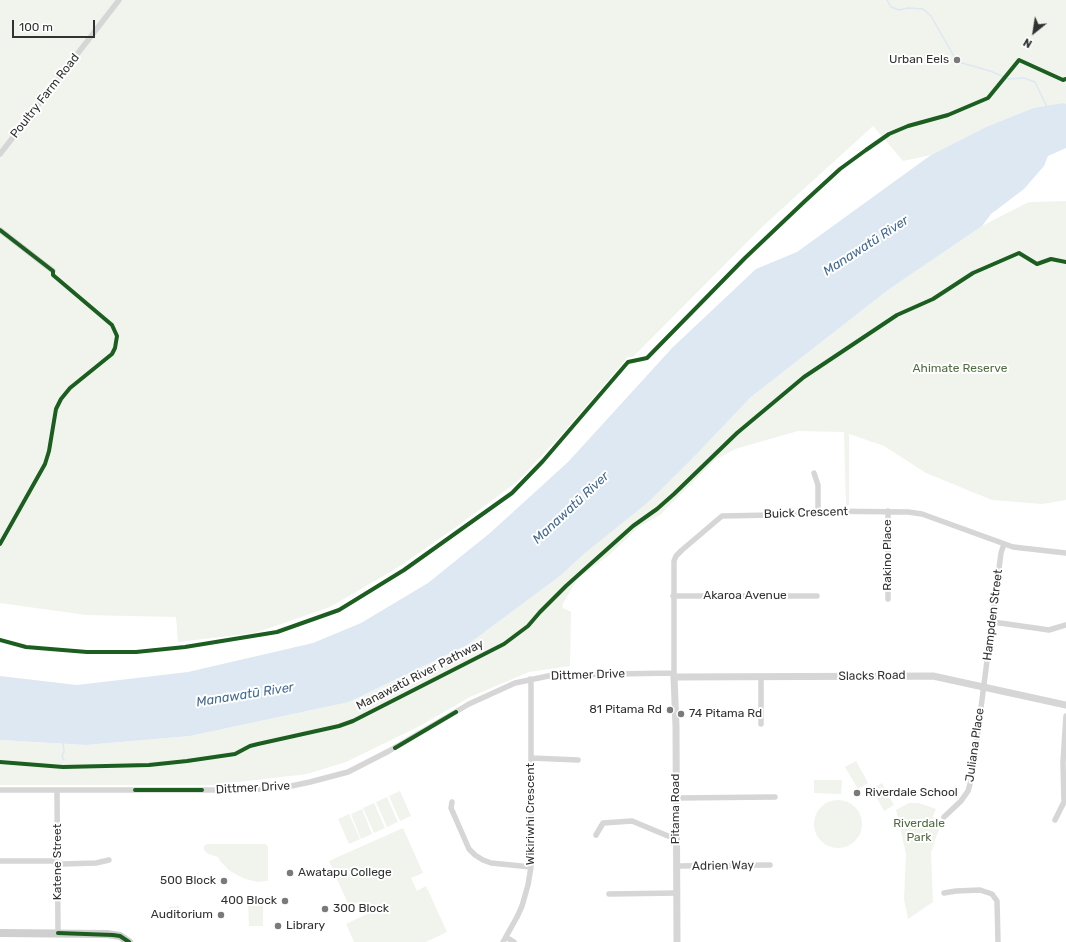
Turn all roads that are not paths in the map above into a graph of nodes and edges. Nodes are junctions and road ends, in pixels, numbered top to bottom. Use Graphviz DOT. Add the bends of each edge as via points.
graph roads {
  1 [pos="120,0"];
  2 [pos="0,154"];
  3 [pos="0,230"];
  4 [pos="53,271"];
  5 [pos="814,473"];
  6 [pos="818,511"];
  7 [pos="888,511"];
  8 [pos="1004,544"];
  9 [pos="1066,553"];
  10 [pos="673,596"];
  11 [pos="817,596"];
  12 [pos="888,599"];
  13 [pos="992,622"];
  14 [pos="1066,625"];
  15 [pos="674,675"];
  16 [pos="761,677"];
  17 [pos="530,679"];
  18 [pos="984,687"];
  19 [pos="1066,705"];
  20 [pos="1066,716"];
  21 [pos="761,724"];
  22 [pos="531,758"];
  23 [pos="578,760"];
  24 [pos="0,790"];
  25 [pos="57,790"];
  26 [pos="775,797"];
  27 [pos="676,798"];
  28 [pos="452,802"];
  29 [pos="944,817"];
  30 [pos="1055,820"];
  31 [pos="596,835"];
  32 [pos="676,836"];
  33 [pos="109,860"];
  34 [pos="0,861"];
  35 [pos="58,862"];
  36 [pos="770,865"];
  37 [pos="677,866"];
  38 [pos="531,867"];
  39 [pos="677,893"];
  40 [pos="944,893"];
  41 [pos="609,894"];
  42 [pos="58,933"];
  43 [pos="0,934"];
  44 [pos="506,937"];
  45 [pos="129,942"];
  46 [pos="503,942"];
  47 [pos="514,942"];
  48 [pos="677,942"];
  49 [pos="998,942"];
  1 -- 2 [label="street, Poultry Farm Road"];
  3 -- 4 [label="street"];
  5 -- 6 [label="street" via="818,485"];
  6 -- 7 [label="street, Buick Crescent"];
  6 -- 10 [label="street, Buick Crescent" via="719,518 675,558"];
  7 -- 8 [label="street, Buick Crescent" via="922,514"];
  7 -- 12 [label="street, Rakino Place"];
  8 -- 9 [label="street, Buick Crescent"];
  8 -- 13 [label="street, Hampden Street"];
  10 -- 11 [label="street, Akaroa Avenue"];
  10 -- 15 [label="street, Buick Crescent"];
  13 -- 14 [label="street" via="1049,630"];
  13 -- 18 [label="street, Hampden Street"];
  15 -- 16 [label="street, Slacks Road"];
  15 -- 17 [label="street, Dittmer Drive" via="566,674"];
  15 -- 27 [label="street, Pitama Road"];
  16 -- 18 [label="street, Slacks Road" via="929,676"];
  16 -- 21 [label="street"];
  17 -- 22 [label="street, Wikiriwhi Crescent"];
  17 -- 25 [label="street, Dittmer Drive" via="502,688 468,704 348,772 310,782 282,788 247,790"];
  18 -- 19 [label="street, Slacks Road"];
  18 -- 29 [label="street, Juliana Place" via="968,790 961,801"];
  20 -- 30 [label="street" via="1064,802"];
  22 -- 23 [label="street"];
  22 -- 38 [label="street, Wikiriwhi Crescent"];
  24 -- 25 [label="street, Dittmer Drive"];
  25 -- 35 [label="street, Katene Street"];
  26 -- 27 [label="street"];
  27 -- 32 [label="street, Pitama Road"];
  28 -- 38 [label="street" via="451,808 457,822 469,849 476,856 491,863"];
  31 -- 32 [label="street" via="603,823 632,821 668,836"];
  32 -- 37 [label="street, Pitama Road"];
  33 -- 35 [label="street" via="96,864"];
  34 -- 35 [label="street"];
  35 -- 42 [label="street, Katene Street"];
  36 -- 37 [label="street, Adrien Way"];
  37 -- 39 [label="street, Pitama Road"];
  38 -- 44 [label="street, Wikiriwhi Crescent" via="522,906"];
  39 -- 41 [label="street"];
  39 -- 48 [label="street, Pitama Road"];
  40 -- 49 [label="street" via="980,890 992,894 997,901"];
  42 -- 43 [label="main road"];
  42 -- 45 [label="main road" via="113,935"];
  44 -- 46 [label="street, Wikiriwhi Crescent"];
  44 -- 47 [label="street"];
}
